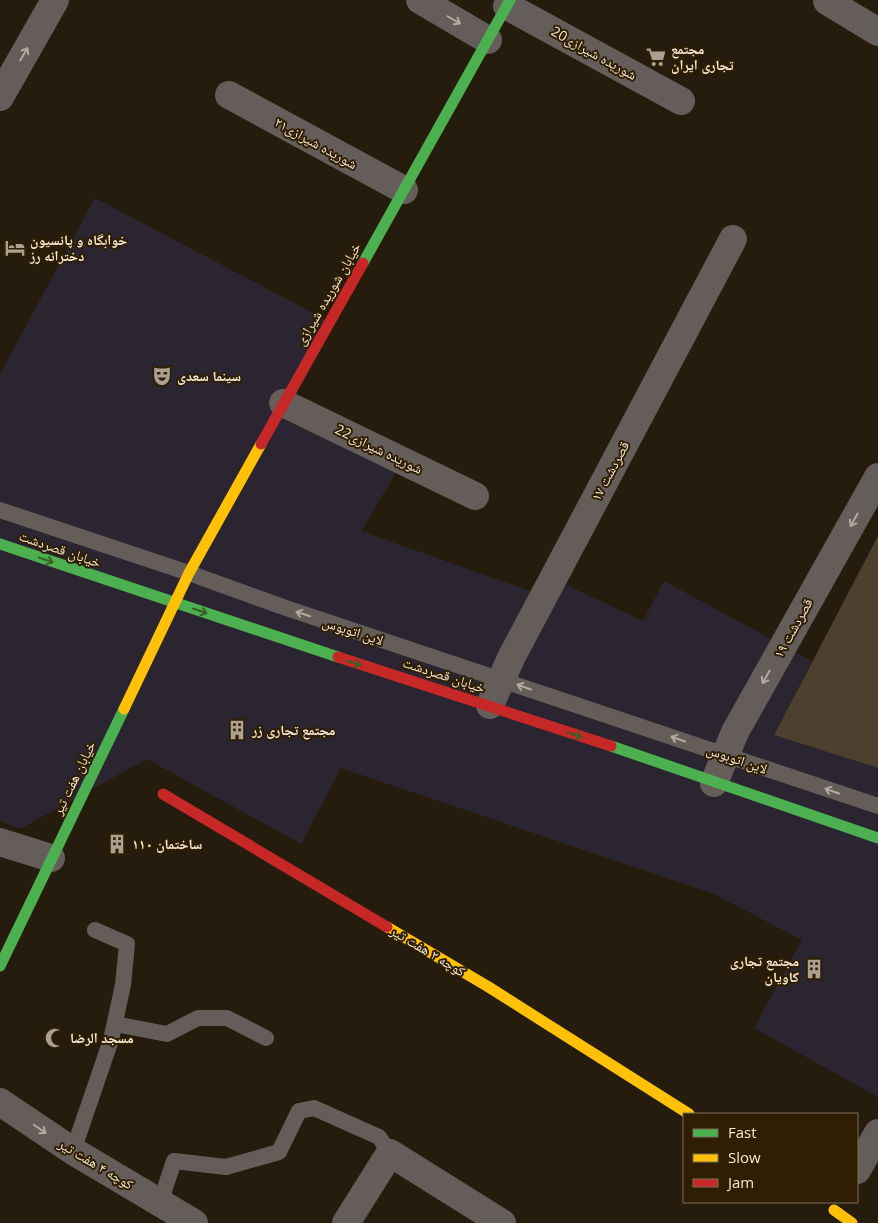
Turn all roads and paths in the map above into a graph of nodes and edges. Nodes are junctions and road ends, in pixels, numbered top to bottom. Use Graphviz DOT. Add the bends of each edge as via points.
graph roads {
  1 [pos="55,0"];
  2 [pos="420,0"];
  3 [pos="827,1"];
  4 [pos="508,3"];
  5 [pos="878,32"];
  6 [pos="488,40"];
  7 [pos="229,95"];
  8 [pos="0,97"];
  9 [pos="681,101"];
  10 [pos="404,190"];
  11 [pos="733,239"];
  12 [pos="283,403"];
  13 [pos="878,477"];
  14 [pos="475,496"];
  15 [pos="0,510"];
  16 [pos="0,544"];
  17 [pos="189,573"];
  18 [pos="174,603"];
  19 [pos="501,679"];
  20 [pos="490,705"];
  21 [pos="724,754"];
  22 [pos="714,782"];
  23 [pos="163,794"];
  24 [pos="878,806"];
  25 [pos="878,838"];
  26 [pos="0,842"];
  27 [pos="51,858"];
  28 [pos="95,930"];
  29 [pos="0,966"];
  30 [pos="115,1024"];
  31 [pos="266,1038"];
  32 [pos="0,1102"];
  33 [pos="687,1113"];
  34 [pos="878,1133"];
  35 [pos="72,1152"];
  36 [pos="390,1153"];
  37 [pos="858,1168"];
  38 [pos="160,1203"];
  39 [pos="194,1223"];
  40 [pos="346,1223"];
  41 [pos="502,1223"];
  8 -- 1 [label="street, one-way"];
  2 -- 6 [label="street, one-way"];
  3 -- 5 [label="street"];
  4 -- 6 [label="main road, خیابان شوریده شیرازی"];
  4 -- 9 [label="street, 20شوریده شیرازی"];
  6 -- 10 [label="main road, خیابان شوریده شیرازی"];
  7 -- 10 [label="street, شوریده شیرازی۲۱"];
  10 -- 12 [label="main road, خیابان شوریده شیرازی"];
  11 -- 19 [label="street, قصردشت ۱۷"];
  12 -- 14 [label="street, 22شوریده شیرازی"];
  12 -- 17 [label="main road, خیابان شوریده شیرازی"];
  13 -- 21 [label="street, قصردشت ۱۹, one-way"];
  15 -- 17 [label="lane, لاین اتوبوس"];
  16 -- 18 [label="main road, خیابان قصردشت, one-way"];
  17 -- 18 [label="main road, خیابان شوریده شیرازی"];
  19 -- 17 [label="lane, لاین اتوبوس, one-way"];
  18 -- 20 [label="main road, خیابان قصردشت, one-way"];
  18 -- 27 [label="main road, خیابان هفت تیر"];
  19 -- 20 [label="street, قصردشت ۱۷"];
  21 -- 19 [label="lane, لاین اتوبوس, one-way"];
  20 -- 22 [label="main road, خیابان قصردشت, one-way"];
  21 -- 22 [label="street, قصردشت ۱۹"];
  24 -- 21 [label="lane, لاین اتوبوس, one-way"];
  22 -- 25 [label="main road, خیابان قصردشت"];
  23 -- 33 [label="main road, کوچه ۲ هفت تیر" via="487,986"];
  26 -- 27 [label="street"];
  27 -- 29 [label="main road, خیابان هفت تیر"];
  28 -- 30 [label="lane" via="127,944"];
  30 -- 31 [label="lane" via="167,1034 198,1018 227,1018"];
  30 -- 35 [label="lane"];
  32 -- 35 [label="street, کوچه ۴ هفت تیر, one-way"];
  34 -- 37 [label="street"];
  35 -- 38 [label="street, کوچه ۴ هفت تیر"];
  36 -- 38 [label="lane" via="379,1137 314,1108 299,1111 279,1152 226,1167 174,1162"];
  36 -- 40 [label="street"];
  36 -- 41 [label="street"];
  38 -- 39 [label="street, کوچه ۴ هفت تیر"];
}
